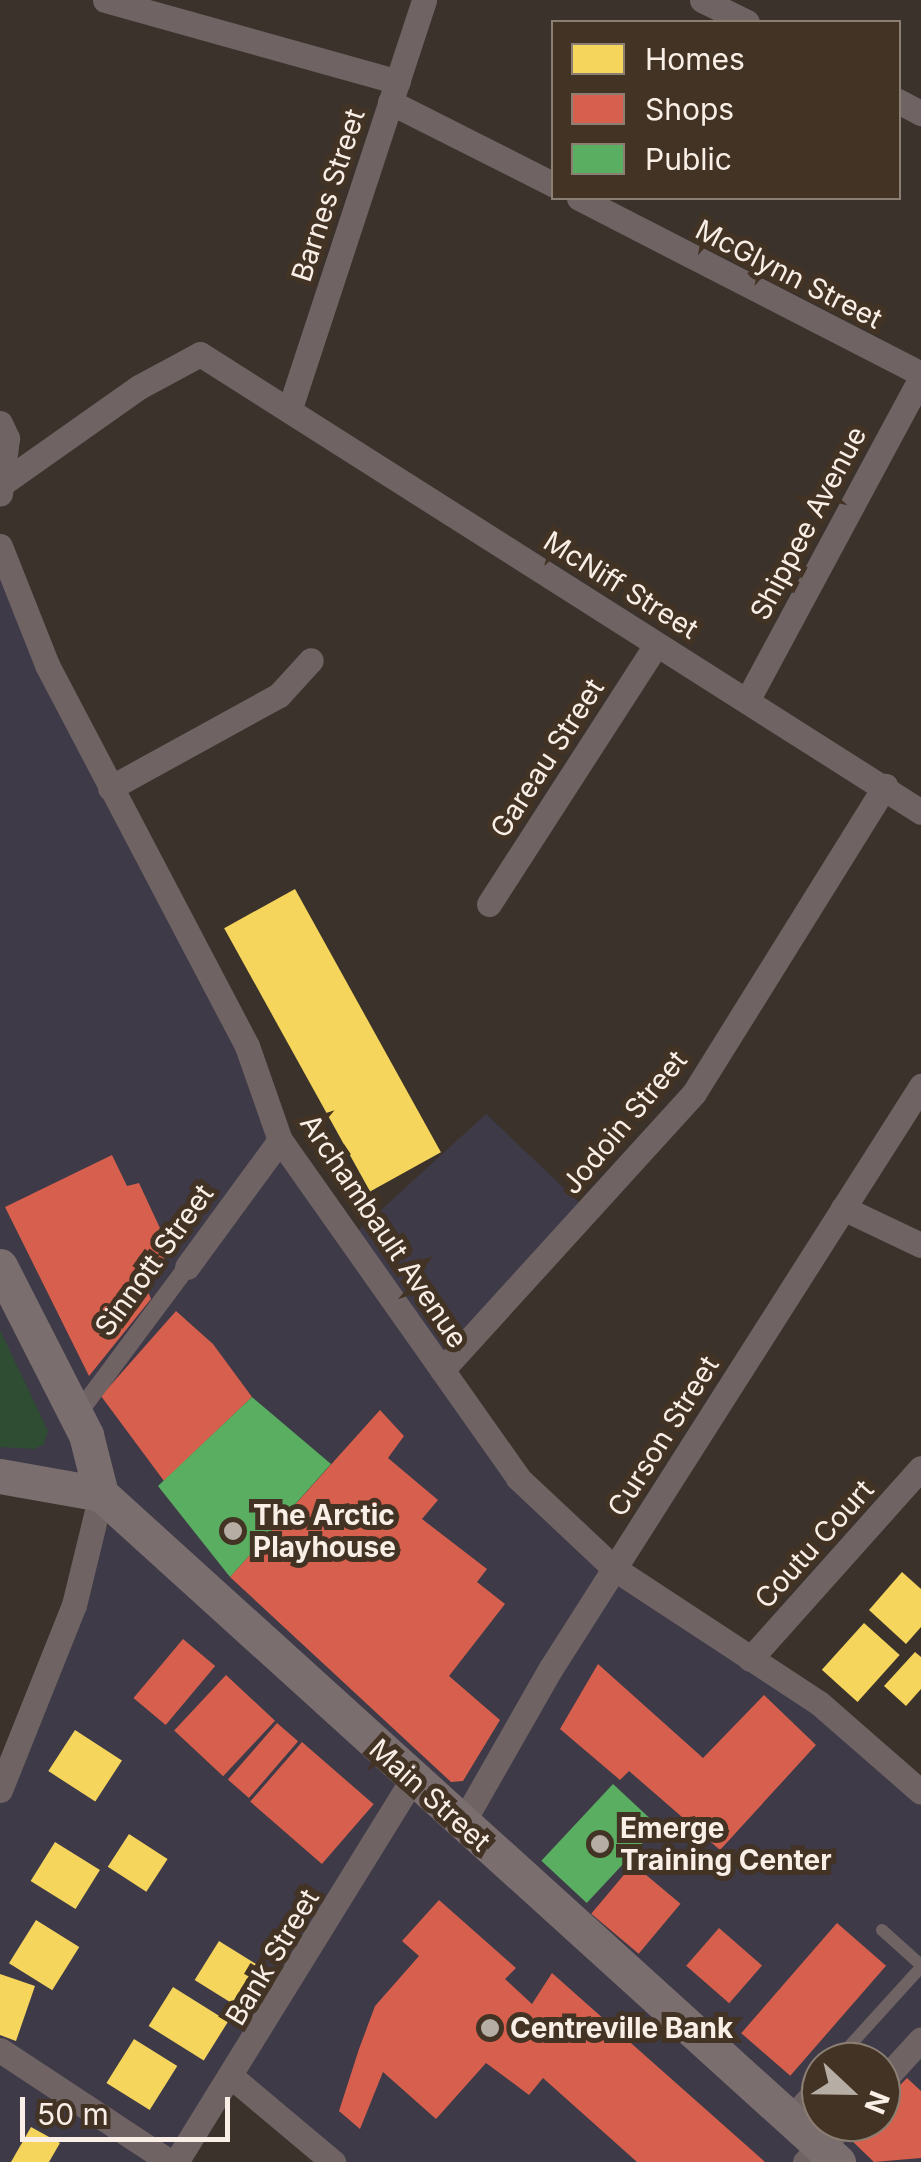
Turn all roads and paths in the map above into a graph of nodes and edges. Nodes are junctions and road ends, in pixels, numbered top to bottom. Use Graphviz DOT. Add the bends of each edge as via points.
graph roads {
  1 [pos="104,0"];
  2 [pos="424,0"];
  3 [pos="702,0"];
  4 [pos="742,20"];
  5 [pos="394,92"];
  6 [pos="551,183"];
  7 [pos="582,200"];
  8 [pos="921,376"];
  9 [pos="290,408"];
  10 [pos="0,424"];
  11 [pos="1,485"];
  12 [pos="0,494"];
  13 [pos="0,546"];
  14 [pos="656,645"];
  15 [pos="311,660"];
  16 [pos="749,697"];
  17 [pos="884,786"];
  18 [pos="110,788"];
  19 [pos="921,812"];
  20 [pos="488,904"];
  21 [pos="921,1086"];
  22 [pos="280,1140"];
  23 [pos="843,1208"];
  24 [pos="921,1245"];
  25 [pos="0,1266"];
  26 [pos="188,1267"];
  27 [pos="442,1370"];
  28 [pos="76,1416"];
  29 [pos="921,1468"];
  30 [pos="0,1476"];
  31 [pos="101,1494"];
  32 [pos="615,1569"];
  33 [pos="750,1659"];
  34 [pos="414,1779"];
  35 [pos="0,1790"];
  36 [pos="921,1792"];
  37 [pos="463,1822"];
  38 [pos="882,1930"];
  39 [pos="921,1966"];
  40 [pos="921,2039"];
  41 [pos="852,2042"];
  42 [pos="0,2050"];
  43 [pos="901,2061"];
  44 [pos="233,2078"];
  45 [pos="801,2099"];
  46 [pos="788,2113"];
  47 [pos="828,2148"];
  48 [pos="173,2162"];
  49 [pos="333,2162"];
  1 -- 5 [label="street"];
  2 -- 5 [label="street, Barnes Street"];
  3 -- 4 [label="street"];
  5 -- 6 [label="street"];
  5 -- 9 [label="street, Barnes Street"];
  7 -- 8 [label="street, McGlynn Street"];
  8 -- 16 [label="street, Shippee Avenue"];
  9 -- 11 [label="street, McNiff Street" via="200,354 138,387"];
  9 -- 14 [label="street, McNiff Street"];
  10 -- 11 [label="street" via="8,438"];
  11 -- 12 [label="street"];
  13 -- 18 [label="street, Archambault Avenue" via="47,665"];
  14 -- 16 [label="street, McNiff Street"];
  14 -- 20 [label="street, Gareau Street"];
  15 -- 18 [label="street" via="280,696"];
  16 -- 17 [label="street, McNiff Street"];
  17 -- 19 [label="street, McNiff Street"];
  17 -- 27 [label="street, Jodoin Street" via="694,1094"];
  18 -- 22 [label="street, Archambault Avenue" via="248,1046"];
  21 -- 23 [label="street, Curson Street"];
  22 -- 26 [label="street, Sinnott Street"];
  22 -- 27 [label="street, Archambault Avenue"];
  23 -- 24 [label="street"];
  23 -- 32 [label="street, Curson Street"];
  25 -- 28 [label="main road"];
  26 -- 28 [label="street, Sinnott Street"];
  27 -- 32 [label="street, Archambault Avenue" via="540,1504"];
  28 -- 31 [label="main road"];
  29 -- 33 [label="street, Coutu Court"];
  30 -- 31 [label="main road"];
  31 -- 34 [label="main road, Main Street"];
  31 -- 35 [label="street" via="74,1605"];
  32 -- 33 [label="street, Archambault Avenue"];
  32 -- 37 [label="street, Curson Street"];
  33 -- 36 [label="street, Archambault Avenue" via="850,1728"];
  34 -- 37 [label="main road, Main Street"];
  34 -- 44 [label="street, Bank Street"];
  37 -- 46 [label="main road, Main Street"];
  38 -- 39 [label="lane"];
  39 -- 41 [label="lane"];
  40 -- 43 [label="street"];
  42 -- 48 [label="street"];
  44 -- 48 [label="street, Bank Street"];
  44 -- 49 [label="street"];
  45 -- 46 [label="lane"];
  46 -- 47 [label="main road, Main Street"];
}
